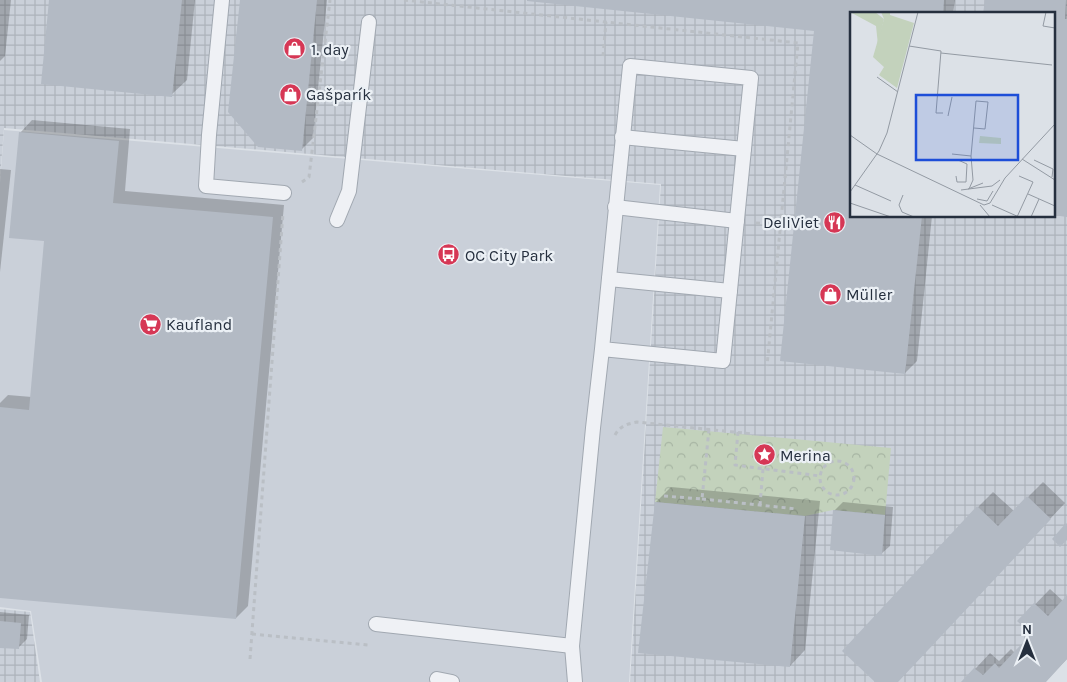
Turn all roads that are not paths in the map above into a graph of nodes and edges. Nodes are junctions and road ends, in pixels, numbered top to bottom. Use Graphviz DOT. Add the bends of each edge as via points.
graph roads {
  1 [pos="222,0"];
  2 [pos="369,22"];
  3 [pos="622,138"];
  4 [pos="744,149"];
  5 [pos="284,193"];
  6 [pos="615,207"];
  7 [pos="337,220"];
  8 [pos="737,221"];
  9 [pos="609,279"];
  10 [pos="730,290"];
  11 [pos="602,349"];
  12 [pos="376,624"];
  13 [pos="572,646"];
  14 [pos="437,680"];
  15 [pos="452,682"];
  16 [pos="575,682"];
  1 -- 5 [label="lane" via="206,186"];
  2 -- 7 [label="lane" via="349,191"];
  3 -- 4 [label="lane"];
  3 -- 4 [label="lane" via="630,66 751,78"];
  3 -- 6 [label="lane"];
  4 -- 8 [label="lane"];
  6 -- 8 [label="lane"];
  6 -- 9 [label="lane"];
  8 -- 10 [label="lane"];
  9 -- 10 [label="lane"];
  9 -- 11 [label="lane"];
  10 -- 11 [label="lane" via="723,361"];
  11 -- 13 [label="lane"];
  12 -- 13 [label="lane"];
  13 -- 16 [label="lane"];
  14 -- 15 [label="lane"];
}
